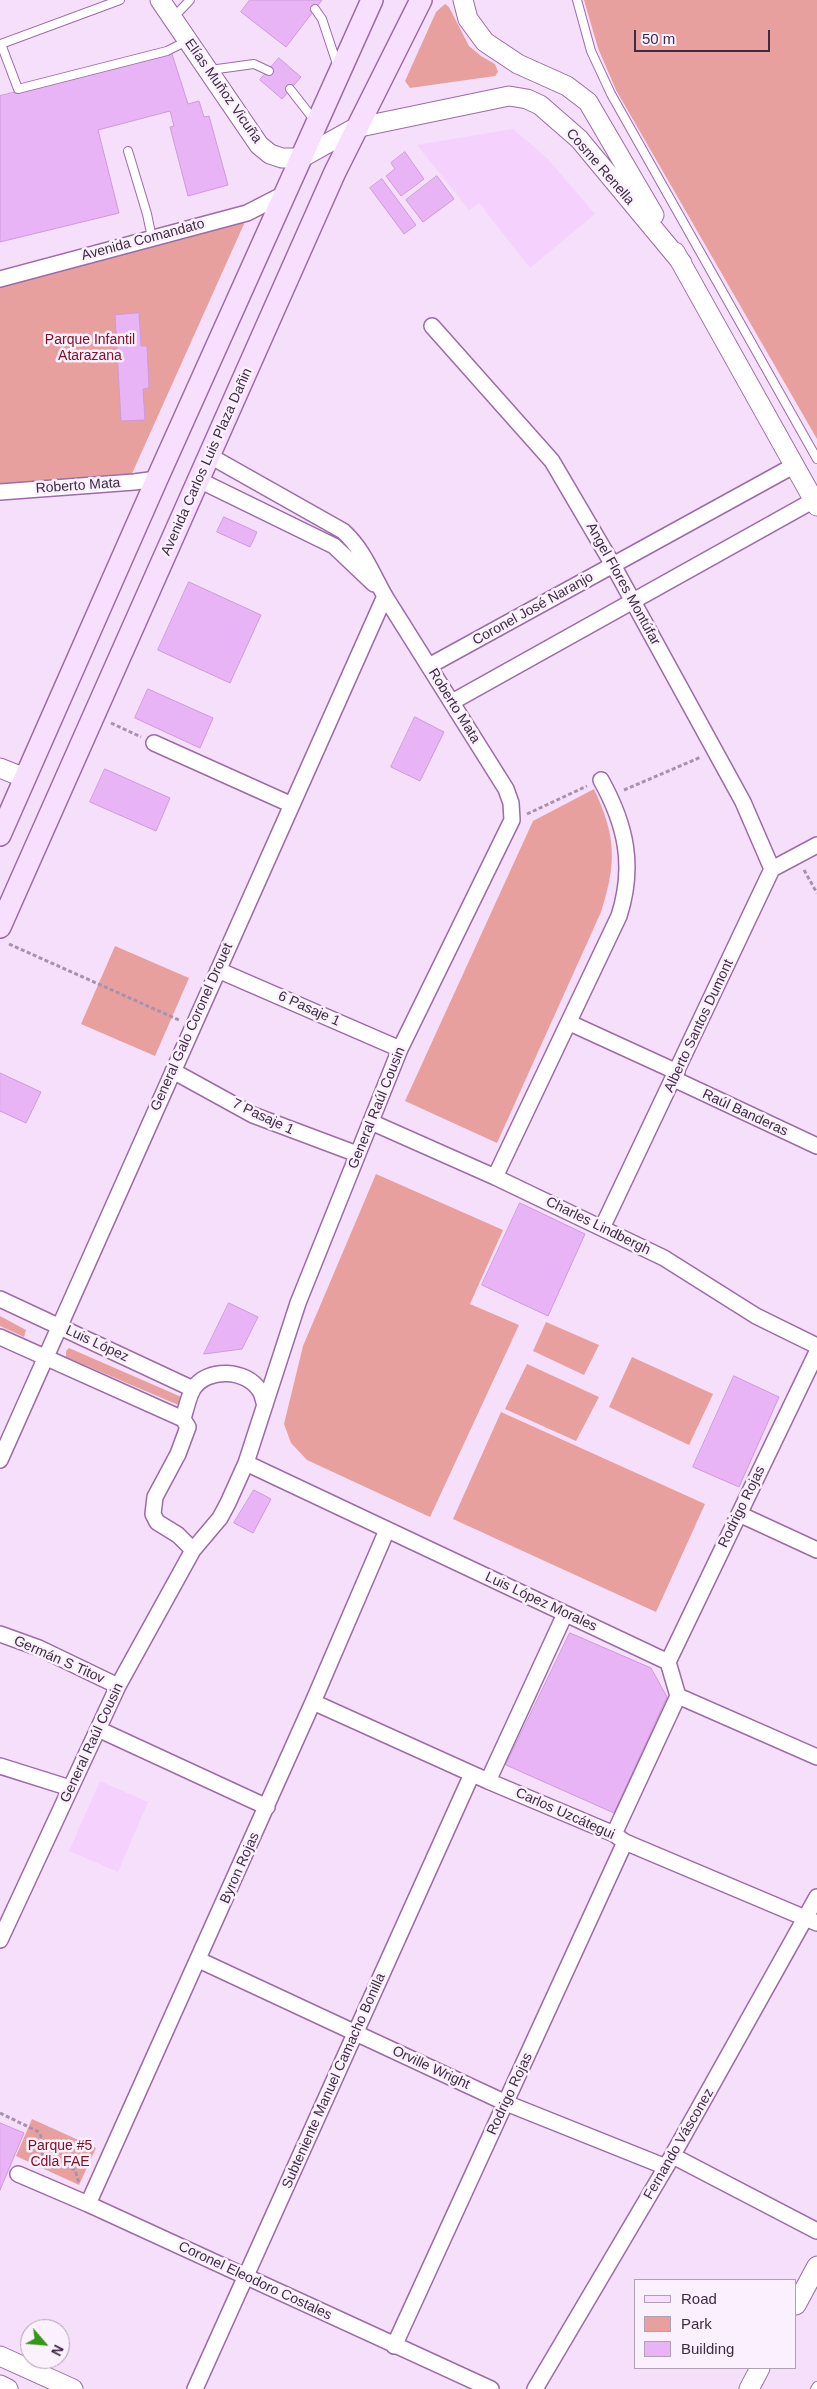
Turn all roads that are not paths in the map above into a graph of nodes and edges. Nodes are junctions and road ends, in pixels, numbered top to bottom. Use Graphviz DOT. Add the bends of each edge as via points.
graph roads {
  1 [pos="120,0"];
  2 [pos="160,0"];
  3 [pos="190,0"];
  4 [pos="372,0"];
  5 [pos="420,0"];
  6 [pos="463,0"];
  7 [pos="577,0"];
  8 [pos="315,9"];
  9 [pos="173,18"];
  10 [pos="188,41"];
  11 [pos="208,70"];
  12 [pos="269,70"];
  13 [pos="339,72"];
  14 [pos="290,89"];
  15 [pos="317,122"];
  16 [pos="355,128"];
  17 [pos="128,151"];
  18 [pos="300,158"];
  19 [pos="284,194"];
  20 [pos="152,238"];
  21 [pos="682,263"];
  22 [pos="0,279"];
  23 [pos="432,326"];
  24 [pos="210,456"];
  25 [pos="817,459"];
  26 [pos="795,465"];
  27 [pos="157,478"];
  28 [pos="199,480"];
  29 [pos="0,492"];
  30 [pos="815,503"];
  31 [pos="613,565"];
  32 [pos="385,596"];
  33 [pos="633,601"];
  34 [pos="430,666"];
  35 [pos="452,702"];
  36 [pos="154,743"];
  37 [pos="0,768"];
  38 [pos="25,778"];
  39 [pos="601,780"];
  40 [pos="292,805"];
  41 [pos="6,806"];
  42 [pos="512,820"];
  43 [pos="0,835"];
  44 [pos="817,844"];
  45 [pos="772,869"];
  46 [pos="0,927"];
  47 [pos="218,970"];
  48 [pos="570,1023"];
  49 [pos="400,1049"];
  50 [pos="173,1071"];
  51 [pos="675,1075"];
  52 [pos="371,1122"];
  53 [pos="817,1146"];
  54 [pos="358,1154"];
  55 [pos="495,1177"];
  56 [pos="602,1228"];
  57 [pos="0,1299"];
  58 [pos="59,1327"];
  59 [pos="0,1337"];
  60 [pos="817,1346"];
  61 [pos="817,1352"];
  62 [pos="46,1357"];
  63 [pos="193,1389"];
  64 [pos="265,1405"];
  65 [pos="183,1419"];
  66 [pos="0,1460"];
  67 [pos="246,1463"];
  68 [pos="739,1514"];
  69 [pos="387,1530"];
  70 [pos="193,1550"];
  71 [pos="817,1550"];
  72 [pos="565,1614"];
  73 [pos="0,1634"];
  74 [pos="668,1662"];
  75 [pos="118,1686"];
  76 [pos="678,1696"];
  77 [pos="313,1702"];
  78 [pos="98,1729"];
  79 [pos="817,1756"];
  80 [pos="0,1766"];
  81 [pos="472,1774"];
  82 [pos="488,1781"];
  83 [pos="70,1788"];
  84 [pos="267,1806"];
  85 [pos="620,1838"];
  86 [pos="817,1897"];
  87 [pos="811,1920"];
  88 [pos="0,1940"];
  89 [pos="199,1960"];
  90 [pos="356,2033"];
  91 [pos="506,2103"];
  92 [pos="669,2162"];
  93 [pos="18,2174"];
  94 [pos="88,2204"];
  95 [pos="817,2231"];
  96 [pos="817,2266"];
  97 [pos="247,2278"];
  98 [pos="797,2302"];
  99 [pos="394,2346"];
  100 [pos="0,2356"];
  101 [pos="759,2369"];
  102 [pos="0,2385"];
  103 [pos="8,2389"];
  104 [pos="73,2389"];
  105 [pos="195,2389"];
  106 [pos="491,2389"];
  107 [pos="535,2389"];
  108 [pos="749,2389"];
  1 -- 10 [label="lane" via="1,44 18,89 167,51"];
  2 -- 9 [label="street, Elías Muñoz Vicuña"];
  3 -- 9 [label="lane"];
  4 -- 13 [label="main road"];
  5 -- 16 [label="main road, Avenida Carlos Luis Plaza Dañin"];
  6 -- 21 [label="street, Cosme Renella" via="468,19 485,42 518,64 568,86 593,109"];
  7 -- 25 [label="lane" via="591,51 611,94"];
  8 -- 13 [label="lane" via="322,19"];
  9 -- 10 [label="street, Elías Muñoz Vicuña"];
  10 -- 11 [label="street, Elías Muñoz Vicuña"];
  11 -- 12 [label="lane" via="254,64"];
  11 -- 18 [label="street, Elías Muñoz Vicuña" via="259,145 282,158"];
  13 -- 15 [label="main road"];
  14 -- 15 [label="lane"];
  15 -- 18 [label="main road"];
  16 -- 18 [label="street, Cosme Renella"];
  16 -- 21 [label="street, Cosme Renella" via="508,96 534,102 579,139"];
  16 -- 24 [label="main road, Avenida Carlos Luis Plaza Dañin"];
  17 -- 20 [label="lane"];
  18 -- 19 [label="main road"];
  19 -- 20 [label="street, Avenida Comandato" via="247,213"];
  19 -- 27 [label="main road"];
  20 -- 22 [label="street, Avenida Comandato"];
  21 -- 26 [label="street, Cosme Renella"];
  23 -- 31 [label="street, Angel Flores Montúfar" via="552,461"];
  24 -- 28 [label="main road, Avenida Carlos Luis Plaza Dañin"];
  24 -- 32 [label="street, Roberto Mata" via="343,531 362,551"];
  26 -- 30 [label="street, Cosme Renella"];
  26 -- 31 [label="street, Coronel José Naranjo"];
  27 -- 29 [label="street, Roberto Mata"];
  27 -- 38 [label="main road"];
  28 -- 32 [label="street, Roberto Mata" via="334,546"];
  28 -- 46 [label="main road, Avenida Carlos Luis Plaza Dañin"];
  30 -- 33 [label="street"];
  31 -- 33 [label="street, Angel Flores Montúfar"];
  31 -- 34 [label="street, Coronel José Naranjo"];
  32 -- 34 [label="street, Roberto Mata"];
  32 -- 40 [label="street, General Galo Coronel Drouet"];
  33 -- 35 [label="street"];
  33 -- 45 [label="street, Angel Flores Montúfar" via="743,802"];
  34 -- 35 [label="street, Roberto Mata"];
  35 -- 42 [label="street, Roberto Mata" via="506,790"];
  36 -- 40 [label="street"];
  37 -- 38 [label="street"];
  38 -- 41 [label="main road"];
  39 -- 48 [label="street" via="622,825 627,851 625,899"];
  40 -- 47 [label="street, General Galo Coronel Drouet"];
  41 -- 43 [label="main road"];
  42 -- 49 [label="street, General Raúl Cousin"];
  44 -- 45 [label="street"];
  45 -- 51 [label="street, Alberto Santos Dumont"];
  47 -- 49 [label="street, 6 Pasaje 1"];
  47 -- 50 [label="street, General Galo Coronel Drouet"];
  48 -- 51 [label="street, Raúl Banderas"];
  48 -- 55 [label="street"];
  49 -- 52 [label="street, General Raúl Cousin"];
  50 -- 54 [label="street, 7 Pasaje 1" via="253,1115"];
  50 -- 58 [label="street, General Galo Coronel Drouet"];
  51 -- 53 [label="street, Raúl Banderas"];
  51 -- 56 [label="street, Alberto Santos Dumont"];
  52 -- 54 [label="street, General Raúl Cousin"];
  52 -- 55 [label="street, Charles Lindbergh"];
  54 -- 64 [label="street, General Raúl Cousin" via="298,1303"];
  55 -- 56 [label="street, Charles Lindbergh"];
  56 -- 60 [label="street, Charles Lindbergh" via="664,1258 756,1316"];
  57 -- 58 [label="street, Luis López"];
  58 -- 62 [label="street, General Galo Coronel Drouet"];
  58 -- 63 [label="street, Luis López"];
  59 -- 62 [label="street"];
  61 -- 68 [label="street, Rodrigo Rojas"];
  62 -- 65 [label="street"];
  62 -- 66 [label="street, General Galo Coronel Drouet"];
  63 -- 64 [label="street" via="213,1376 242,1375 260,1391"];
  63 -- 65 [label="street"];
  64 -- 67 [label="street, General Raúl Cousin"];
  65 -- 70 [label="street" via="188,1427 155,1497 153,1514 157,1522 178,1534"];
  67 -- 69 [label="street, Luis López Morales"];
  67 -- 70 [label="street, General Raúl Cousin" via="220,1518"];
  68 -- 71 [label="street"];
  68 -- 74 [label="street, Rodrigo Rojas"];
  69 -- 72 [label="street, Luis López Morales"];
  69 -- 77 [label="street, Byron Rojas"];
  70 -- 75 [label="street, General Raúl Cousin"];
  72 -- 74 [label="street, Luis López Morales"];
  72 -- 82 [label="street"];
  73 -- 75 [label="street, Germán S Titov" via="39,1648"];
  74 -- 76 [label="street"];
  75 -- 78 [label="street, General Raúl Cousin"];
  76 -- 79 [label="street"];
  76 -- 85 [label="street, Rodrigo Rojas"];
  77 -- 81 [label="street, Carlos Uzcátegui"];
  77 -- 84 [label="street, Byron Rojas"];
  78 -- 83 [label="street, General Raúl Cousin"];
  78 -- 84 [label="street"];
  80 -- 83 [label="street"];
  81 -- 82 [label="street, Carlos Uzcátegui"];
  81 -- 90 [label="street, Subteniente Manuel Camacho Bonilla"];
  82 -- 85 [label="street, Carlos Uzcátegui"];
  83 -- 88 [label="street, General Raúl Cousin"];
  84 -- 89 [label="street, Byron Rojas"];
  85 -- 87 [label="street, Carlos Uzcátegui"];
  85 -- 91 [label="street, Rodrigo Rojas"];
  86 -- 87 [label="street, Fernando Vásconez"];
  87 -- 92 [label="street, Fernando Vásconez"];
  89 -- 90 [label="street, Orville Wright"];
  89 -- 94 [label="street, Byron Rojas"];
  90 -- 91 [label="street, Orville Wright"];
  90 -- 97 [label="street, Subteniente Manuel Camacho Bonilla"];
  91 -- 92 [label="street, Orville Wright"];
  91 -- 99 [label="street, Rodrigo Rojas"];
  92 -- 95 [label="street, Orville Wright"];
  92 -- 107 [label="street, Fernando Vásconez"];
  93 -- 94 [label="street, Coronel Eleodoro Costales"];
  94 -- 97 [label="street, Coronel Eleodoro Costales"];
  96 -- 98 [label="street"];
  97 -- 99 [label="street, Coronel Eleodoro Costales"];
  97 -- 105 [label="street, Subteniente Manuel Camacho Bonilla"];
  99 -- 106 [label="street, Coronel Eleodoro Costales"];
  100 -- 104 [label="street"];
  101 -- 108 [label="street"];
  102 -- 103 [label="street"];
}
